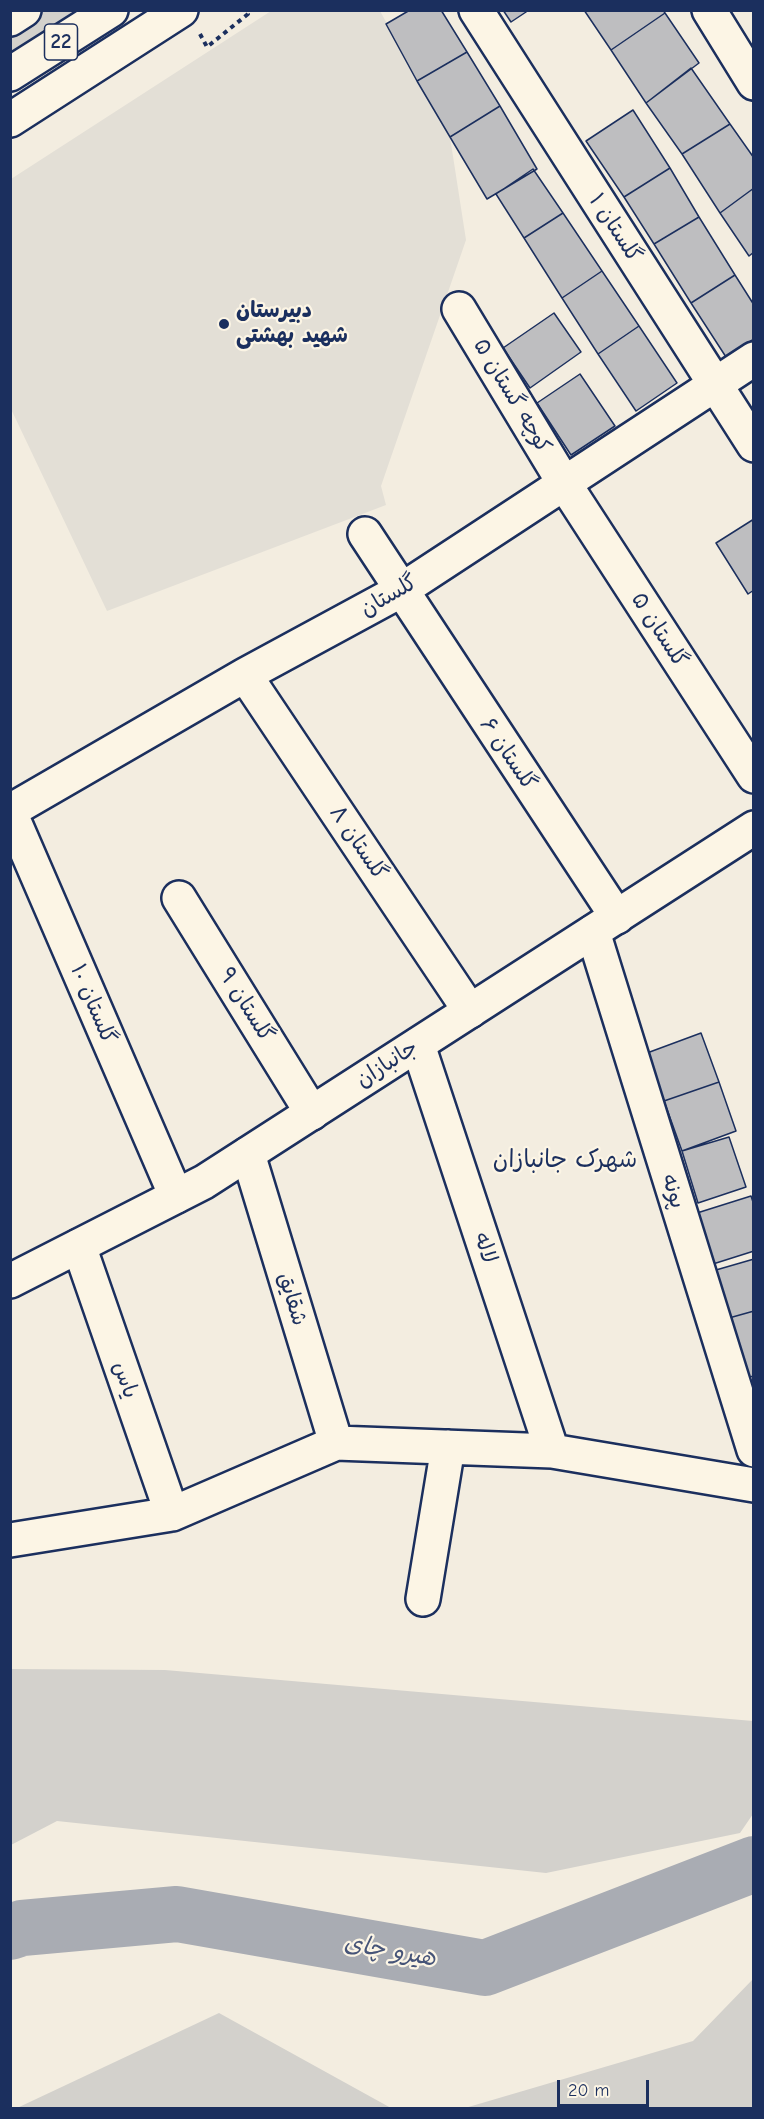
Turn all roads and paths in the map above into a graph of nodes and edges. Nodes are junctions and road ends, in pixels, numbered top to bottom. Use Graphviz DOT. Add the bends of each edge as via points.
graph roads {
  1 [pos="24,10"];
  2 [pos="111,10"];
  3 [pos="181,10"];
  4 [pos="246,10"];
  5 [pos="476,10"];
  6 [pos="709,10"];
  7 [pos="10,19"];
  8 [pos="207,47"];
  9 [pos="10,75"];
  10 [pos="753,83"];
  11 [pos="10,120"];
  12 [pos="459,309"];
  13 [pos="753,359"];
  14 [pos="715,385"];
  15 [pos="753,445"];
  16 [pos="564,483"];
  17 [pos="365,534"];
  18 [pos="400,591"];
  19 [pos="245,675"];
  20 [pos="753,776"];
  21 [pos="10,811"];
  22 [pos="752,834"];
  23 [pos="179,897"];
  24 [pos="605,924"];
  25 [pos="470,1011"];
  26 [pos="418,1045"];
  27 [pos="312,1113"];
  28 [pos="248,1154"];
  29 [pos="176,1196"];
  30 [pos="79,1246"];
  31 [pos="10,1281"];
  32 [pos="336,1443"];
  33 [pos="448,1447"];
  34 [pos="753,1450"];
  35 [pos="552,1451"];
  36 [pos="753,1485"];
  37 [pos="171,1514"];
  38 [pos="10,1540"];
  39 [pos="423,1599"];
  1 -- 7 [label="street, 22"];
  2 -- 9 [label="street, 22"];
  3 -- 11 [label="street"];
  4 -- 8 [label="path" via="248,15"];
  5 -- 14 [label="street, گلستان ۱"];
  6 -- 10 [label="street"];
  12 -- 16 [label="street, کوچه گستان ۵"];
  13 -- 14 [label="street, گلستان"];
  14 -- 15 [label="street, گلستان ۱"];
  14 -- 16 [label="street, گلستان"];
  16 -- 18 [label="street, گلستان"];
  16 -- 20 [label="street, گلستان ۵"];
  17 -- 18 [label="street, گلستان ۶"];
  18 -- 19 [label="street, گلستان"];
  18 -- 24 [label="street, گلستان ۶"];
  19 -- 21 [label="street, گلستان"];
  19 -- 25 [label="street, گلستان ۸"];
  21 -- 29 [label="street, گلستان ۱۰"];
  22 -- 24 [label="street, جانبازان"];
  23 -- 27 [label="street, گلستان ۹"];
  24 -- 25 [label="street, جانبازان"];
  24 -- 34 [label="street, پونه"];
  25 -- 26 [label="street, جانبازان"];
  26 -- 27 [label="street, جانبازان"];
  26 -- 35 [label="street, لاله"];
  27 -- 28 [label="street, جانبازان"];
  28 -- 29 [label="street, جانبازان"];
  28 -- 32 [label="street, شقایق"];
  29 -- 30 [label="street, جانبازان"];
  30 -- 31 [label="street, جانبازان"];
  30 -- 37 [label="street, یاس"];
  32 -- 33 [label="street"];
  32 -- 37 [label="street"];
  33 -- 35 [label="street"];
  33 -- 39 [label="street"];
  35 -- 36 [label="street"];
  37 -- 38 [label="street"];
}
